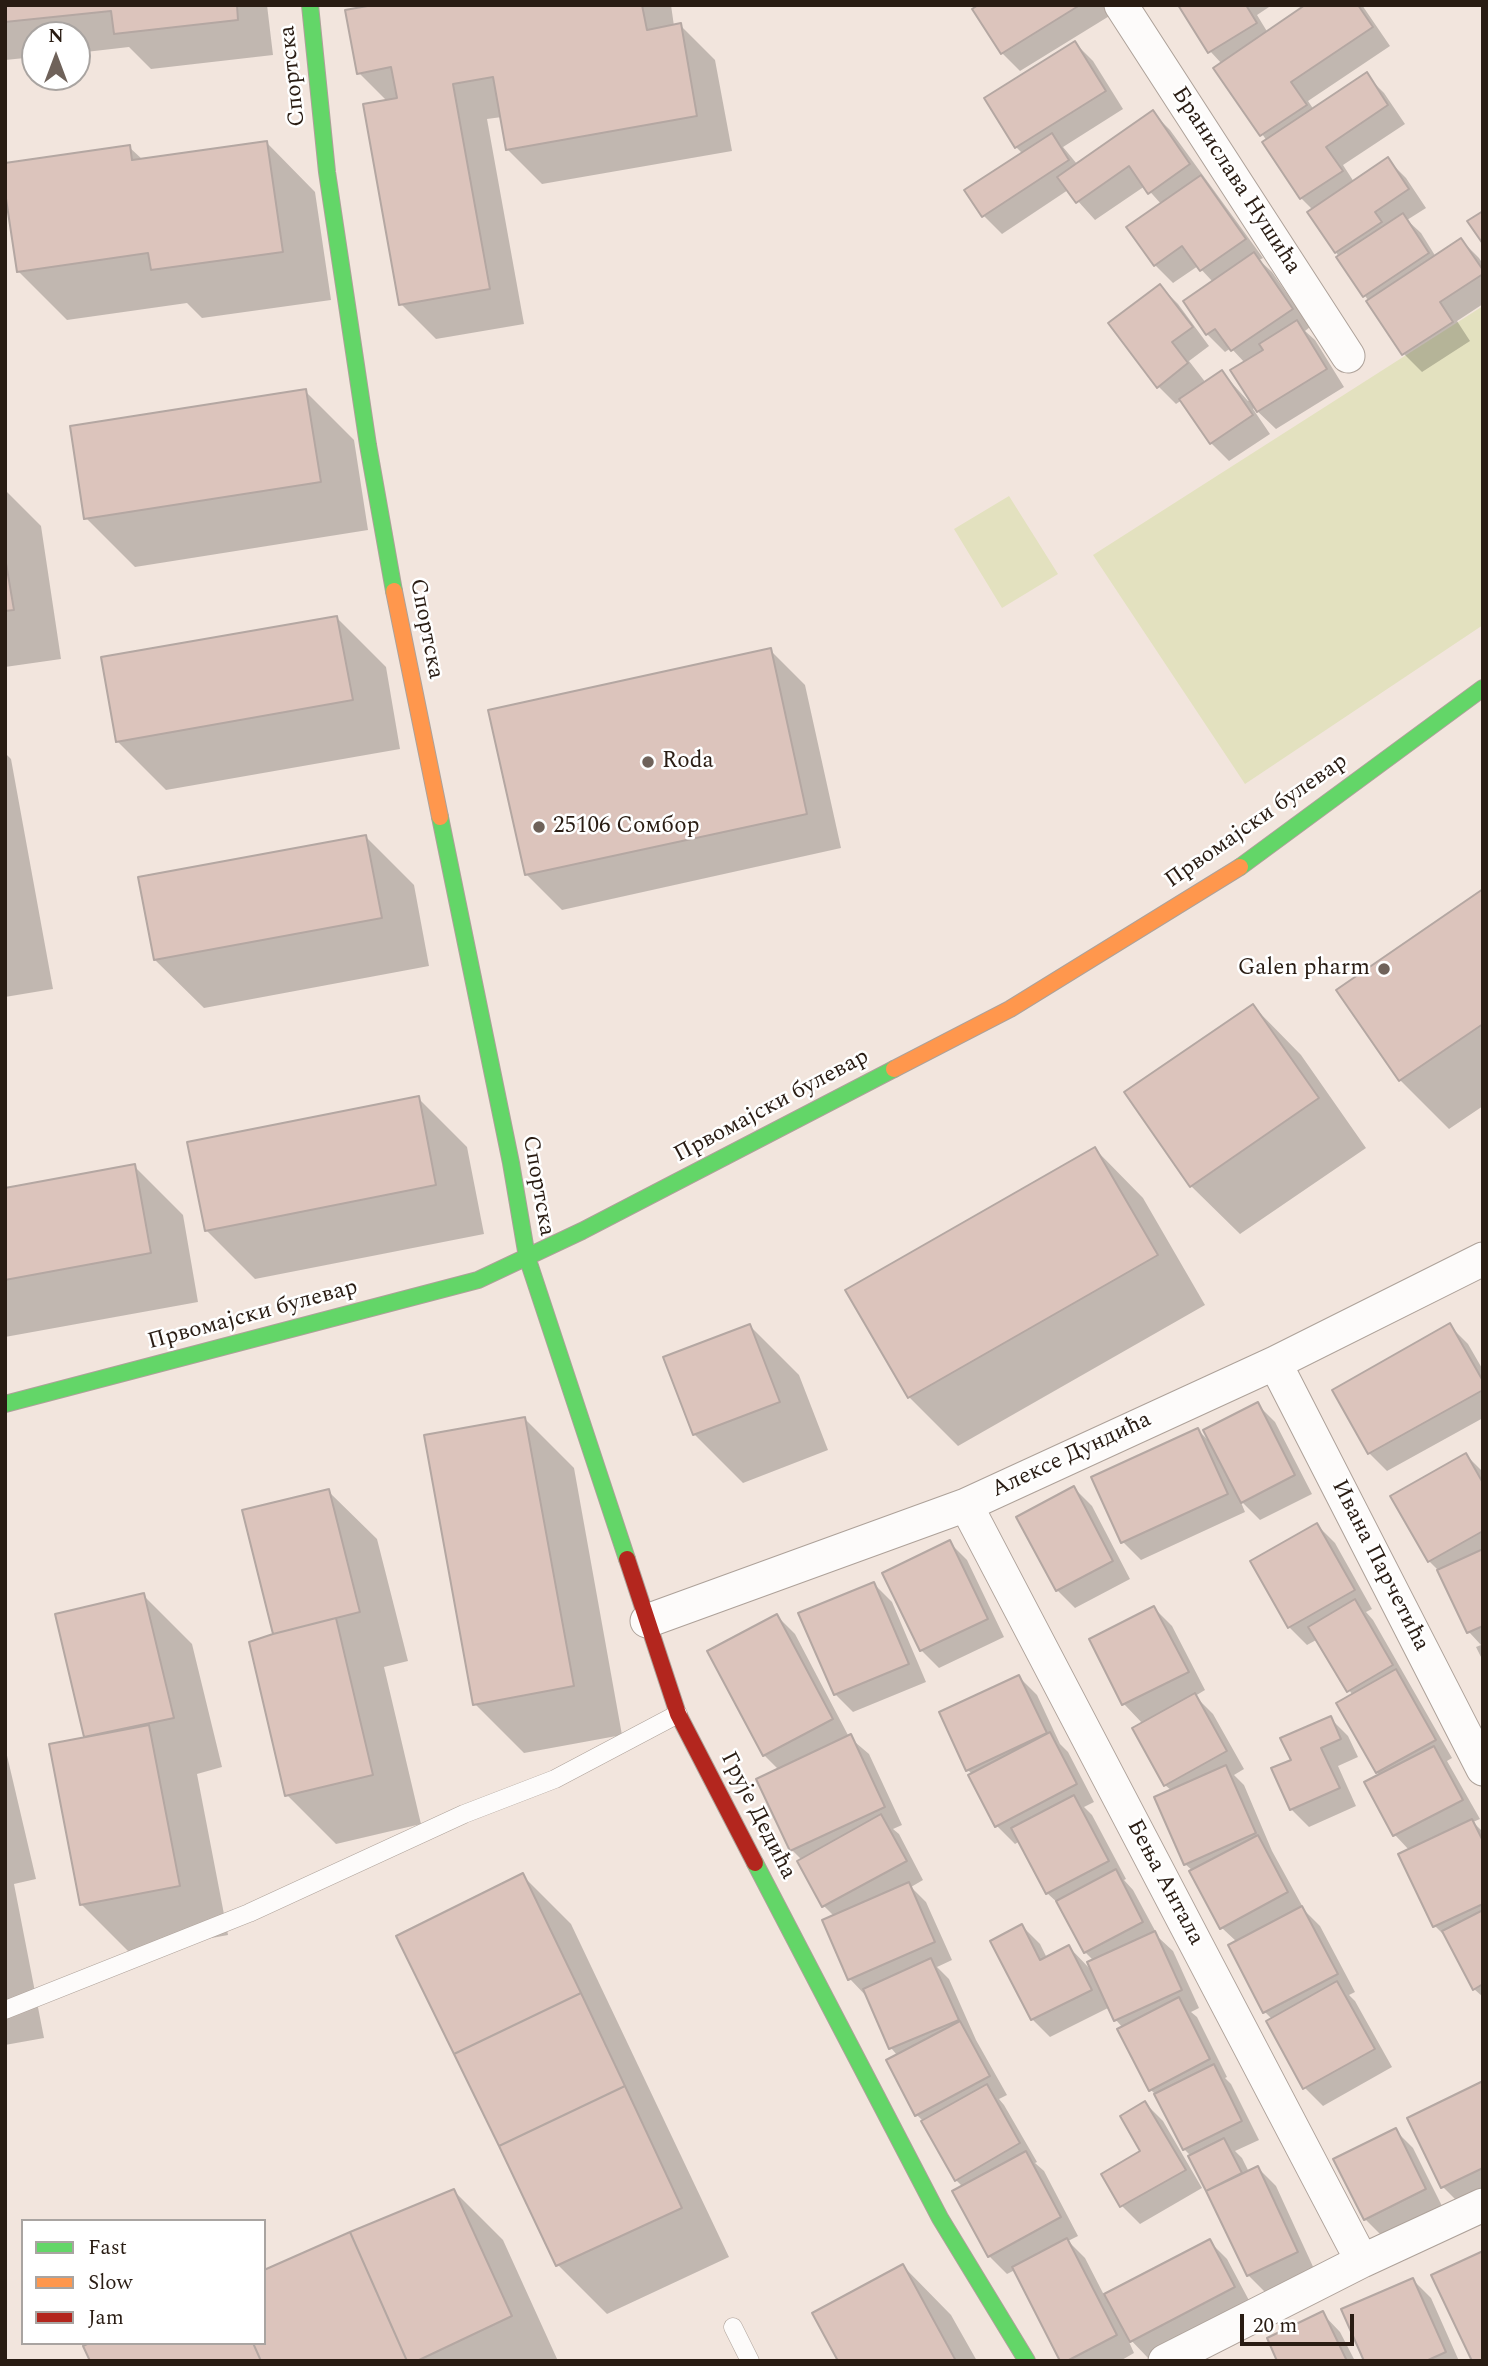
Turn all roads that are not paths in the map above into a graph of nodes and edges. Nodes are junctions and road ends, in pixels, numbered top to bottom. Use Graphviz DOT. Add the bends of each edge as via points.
graph roads {
  1 [pos="310,5"];
  2 [pos="1121,5"];
  3 [pos="1348,356"];
  4 [pos="1483,688"];
  5 [pos="527,1257"];
  6 [pos="1483,1259"];
  7 [pos="1275,1363"];
  8 [pos="5,1404"];
  9 [pos="966,1505"];
  10 [pos="647,1621"];
  11 [pos="678,1714"];
  12 [pos="1483,1769"];
  13 [pos="5,2010"];
  14 [pos="1483,2204"];
  15 [pos="1362,2261"];
  16 [pos="733,2327"];
  17 [pos="750,2361"];
  18 [pos="1027,2361"];
  19 [pos="1165,2361"];
  1 -- 5 [label="street, Спортска" via="327,172 370,459"];
  2 -- 3 [label="street, Бранислава Нушића"];
  4 -- 5 [label="street, Првомајски булевар" via="1235,871 1010,1009"];
  5 -- 8 [label="street, Првомајски булевар" via="478,1280"];
  5 -- 10 [label="street, Грује Дедића"];
  6 -- 7 [label="street, Алексе Дундића"];
  7 -- 9 [label="street, Алексе Дундића"];
  7 -- 12 [label="street, Ивана Парчетића"];
  9 -- 10 [label="street, Алексе Дундића"];
  9 -- 15 [label="street, Бења Антала"];
  10 -- 11 [label="street, Грује Дедића"];
  11 -- 13 [label="lane" via="555,1779 464,1814 249,1913"];
  11 -- 18 [label="street, Грује Дедића" via="940,2218"];
  14 -- 15 [label="street"];
  15 -- 19 [label="street"];
  16 -- 17 [label="lane"];
}
